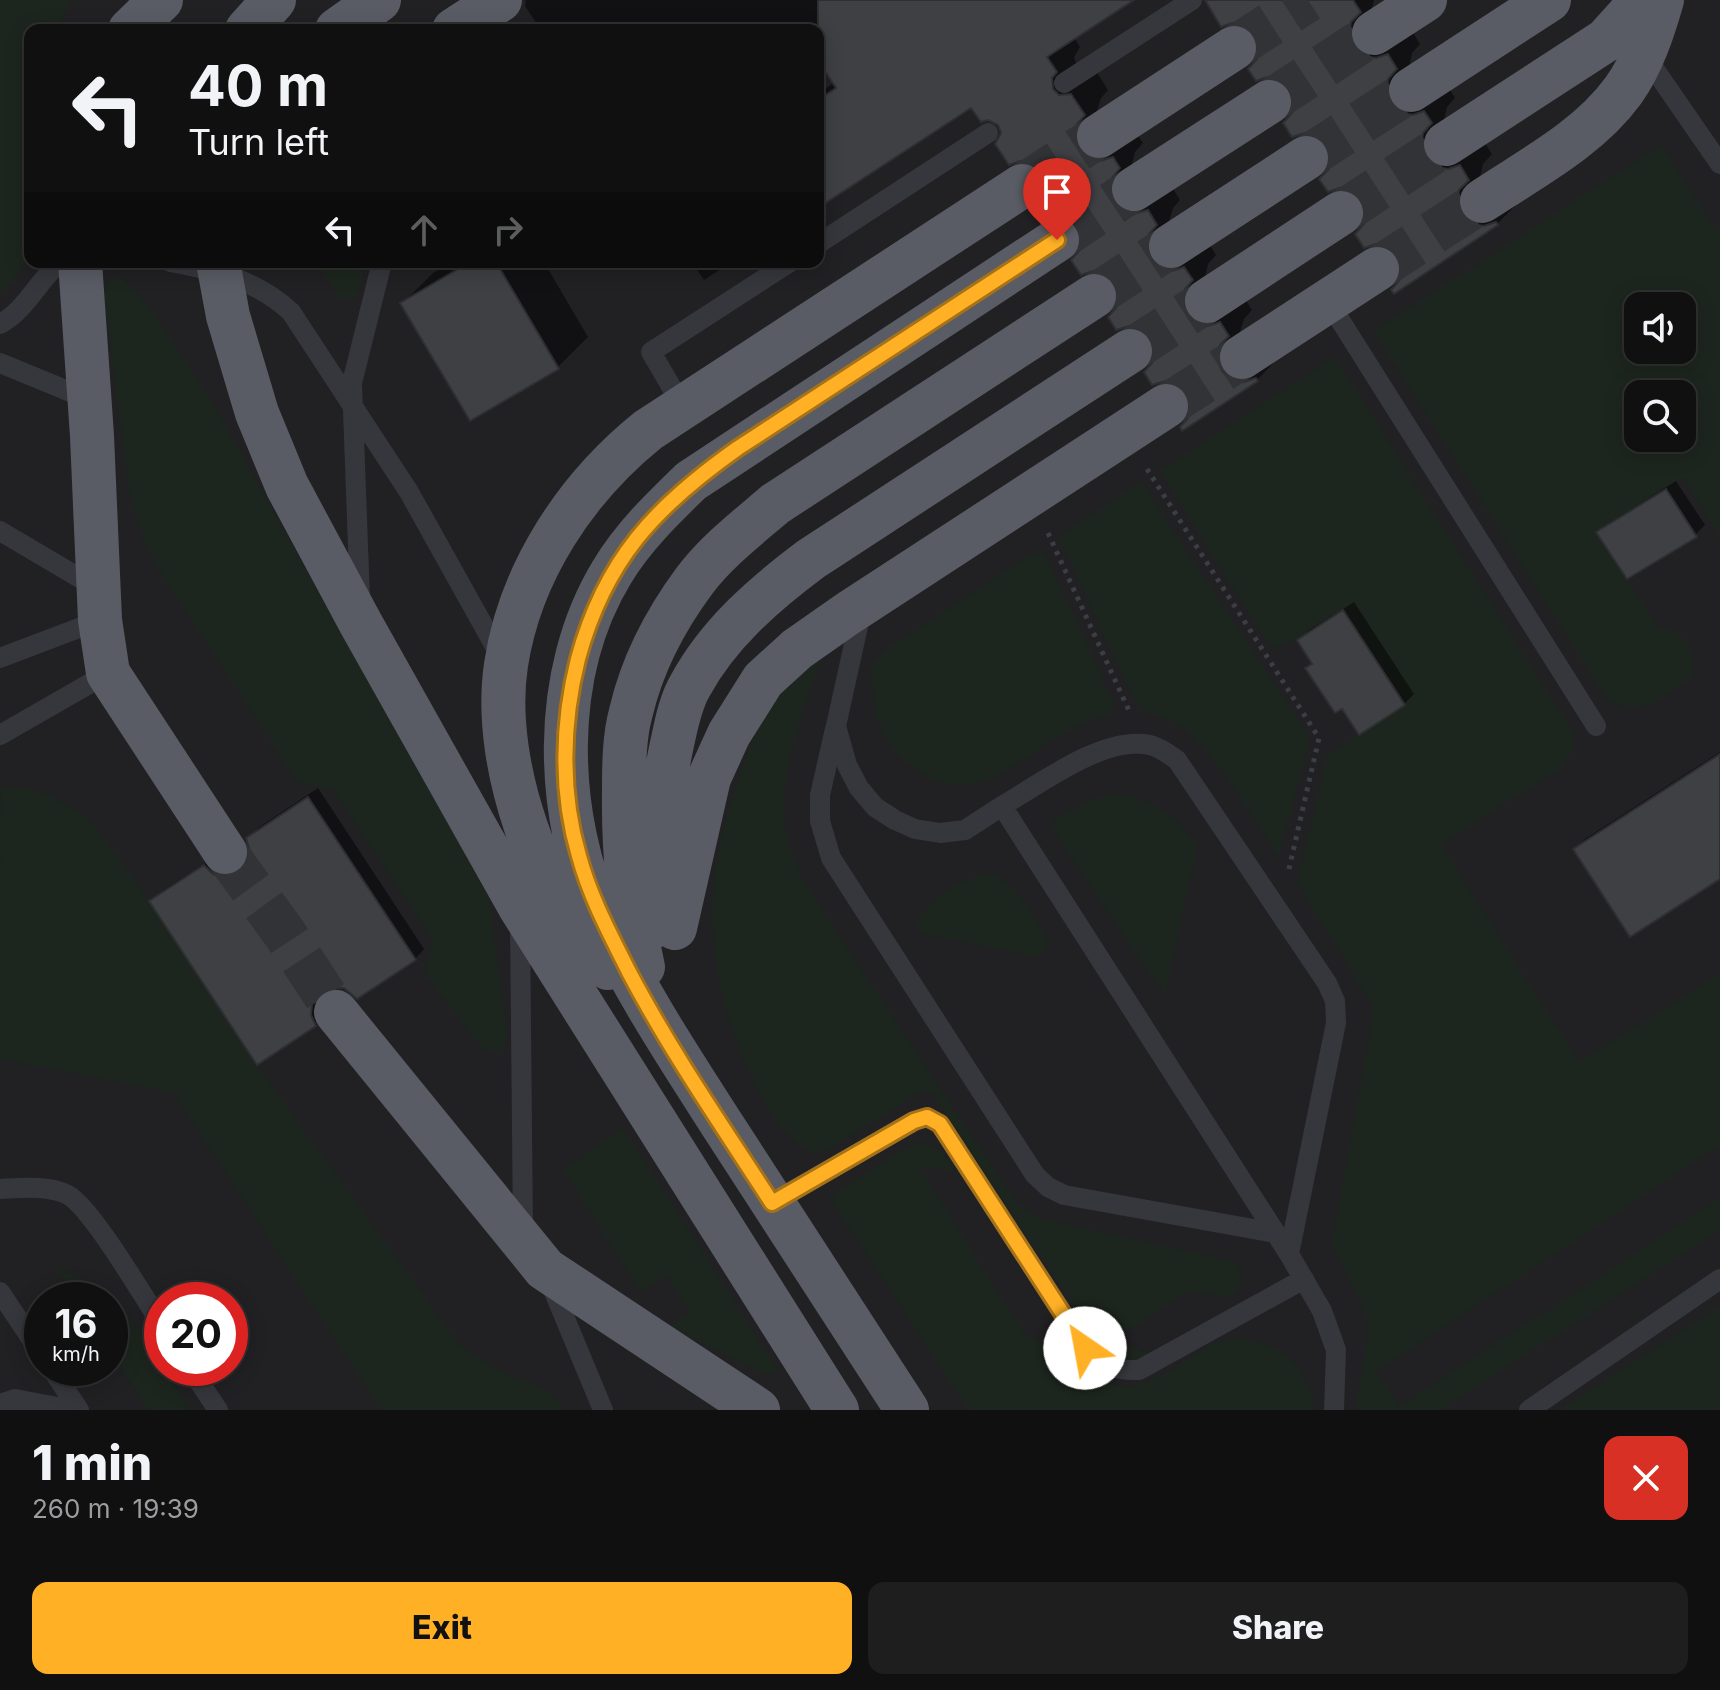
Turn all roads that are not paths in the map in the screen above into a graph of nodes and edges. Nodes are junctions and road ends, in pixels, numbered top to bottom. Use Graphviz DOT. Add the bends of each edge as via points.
graph roads {
  1 [pos="127,0"];
  2 [pos="161,0"];
  3 [pos="274,0"];
  4 [pos="379,0"];
  5 [pos="500,0"];
  6 [pos="1192,0"];
  7 [pos="1425,0"];
  8 [pos="1549,0"];
  9 [pos="1642,0"];
  10 [pos="1662,0"];
  11 [pos="117,24"];
  12 [pos="136,24"];
  13 [pos="252,24"];
  14 [pos="345,24"];
  15 [pos="463,24"];
  16 [pos="1374,33"];
  17 [pos="1234,48"];
  18 [pos="1644,54"];
  19 [pos="1064,83"];
  20 [pos="1411,90"];
  21 [pos="1269,102"];
  22 [pos="988,133"];
  23 [pos="1099,136"];
  24 [pos="1446,144"];
  25 [pos="1306,158"];
  26 [pos="1720,164"];
  27 [pos="1022,186"];
  28 [pos="1134,189"];
  29 [pos="1482,201"];
  30 [pos="1341,213"];
  31 [pos="824,240"];
  32 [pos="1057,240"];
  33 [pos="1171,246"];
  34 [pos="53,268"];
  35 [pos="80,268"];
  36 [pos="218,268"];
  37 [pos="222,268"];
  38 [pos="381,268"];
  39 [pos="781,268"];
  40 [pos="1377,269"];
  41 [pos="1094,296"];
  42 [pos="1207,301"];
  43 [pos="1328,301"];
  44 [pos="0,324"];
  45 [pos="1130,351"];
  46 [pos="1242,357"];
  47 [pos="0,363"];
  48 [pos="90,400"];
  49 [pos="353,405"];
  50 [pos="1166,406"];
  51 [pos="683,407"];
  52 [pos="0,531"];
  53 [pos="863,603"];
  54 [pos="100,605"];
  55 [pos="361,624"];
  56 [pos="0,658"];
  57 [pos="506,666"];
  58 [pos="108,673"];
  59 [pos="836,726"];
  60 [pos="1596,726"];
  61 [pos="0,735"];
  62 [pos="1002,806"];
  63 [pos="225,852"];
  64 [pos="520,907"];
  65 [pos="336,1012"];
  66 [pos="655,1020"];
  67 [pos="0,1189"];
  68 [pos="772,1203"];
  69 [pos="1275,1233"];
  70 [pos="1289,1254"];
  71 [pos="534,1256"];
  72 [pos="1304,1279"];
  73 [pos="1720,1279"];
  74 [pos="0,1292"];
  75 [pos="144,1298"];
  76 [pos="24,1328"];
  77 [pos="62,1386"];
  78 [pos="202,1386"];
  79 [pos="0,1404"];
  80 [pos="76,1410"];
  81 [pos="218,1410"];
  82 [pos="603,1410"];
  83 [pos="758,1410"];
  84 [pos="837,1410"];
  85 [pos="907,1410"];
  86 [pos="1334,1410"];
  87 [pos="1529,1410"];
  1 -- 11 [label="highway"];
  2 -- 12 [label="highway"];
  3 -- 13 [label="highway"];
  4 -- 14 [label="highway"];
  5 -- 15 [label="highway"];
  6 -- 19 [label="lane"];
  7 -- 16 [label="highway"];
  8 -- 20 [label="highway"];
  9 -- 24 [label="highway" via="1606,40"];
  10 -- 18 [label="highway"];
  17 -- 23 [label="highway"];
  18 -- 26 [label="lane"];
  18 -- 29 [label="highway" via="1600,118"];
  21 -- 28 [label="highway"];
  22 -- 31 [label="lane"];
  25 -- 33 [label="highway"];
  27 -- 51 [label="highway"];
  30 -- 42 [label="highway"];
  32 -- 66 [label="highway" via="691,481 646,525 611,573 588,623 570,690 565,745 569,809 602,921"];
  34 -- 44 [label="lane"];
  35 -- 48 [label="highway"];
  36 -- 55 [label="highway" via="257,413 287,486"];
  37 -- 49 [label="lane" via="277,298 291,312"];
  38 -- 49 [label="lane" via="352,383"];
  39 -- 51 [label="lane" via="651,352"];
  40 -- 43 [label="highway"];
  41 -- 66 [label="highway" via="775,504 696,579 670,619 647,663 630,714 624,767 623,847"];
  43 -- 46 [label="highway"];
  43 -- 60 [label="lane"];
  45 -- 66 [label="highway" via="776,585 733,626 697,675 676,725 657,841"];
  47 -- 48 [label="lane"];
  48 -- 54 [label="highway"];
  49 -- 55 [label="lane"];
  49 -- 57 [label="lane" via="409,492"];
  50 -- 53 [label="highway"];
  51 -- 57 [label="highway" via="616,456 585,491 539,563 518,612"];
  52 -- 54 [label="lane"];
  53 -- 59 [label="lane"];
  53 -- 66 [label="highway" via="763,680 729,734 696,826"];
  54 -- 56 [label="lane"];
  54 -- 58 [label="highway"];
  55 -- 64 [label="highway"];
  57 -- 66 [label="highway" via="508,756 532,843 575,930"];
  58 -- 61 [label="lane"];
  58 -- 63 [label="highway"];
  59 -- 62 [label="lane" via="859,788 895,820 940,833 965,830"];
  59 -- 69 [label="lane" via="820,795 820,821 831,858 1035,1175 1064,1195"];
  62 -- 69 [label="lane"];
  62 -- 70 [label="lane" via="1097,752 1144,743 1160,749 1177,760 1327,983 1336,1023"];
  64 -- 71 [label="lane"];
  64 -- 84 [label="highway"];
  65 -- 71 [label="highway"];
  66 -- 68 [label="highway"];
  67 -- 75 [label="lane" via="68,1195 92,1219"];
  68 -- 72 [label="lane" via="927,1117 940,1124 1085,1348 1120,1371 1139,1370"];
  68 -- 85 [label="highway"];
  69 -- 70 [label="lane"];
  70 -- 72 [label="lane"];
  71 -- 82 [label="lane"];
  71 -- 83 [label="highway"];
  72 -- 86 [label="lane" via="1336,1350"];
  73 -- 87 [label="lane"];
  74 -- 76 [label="lane"];
  77 -- 80 [label="lane"];
  78 -- 81 [label="lane"];
  79 -- 80 [label="lane" via="15,1399"];
}
